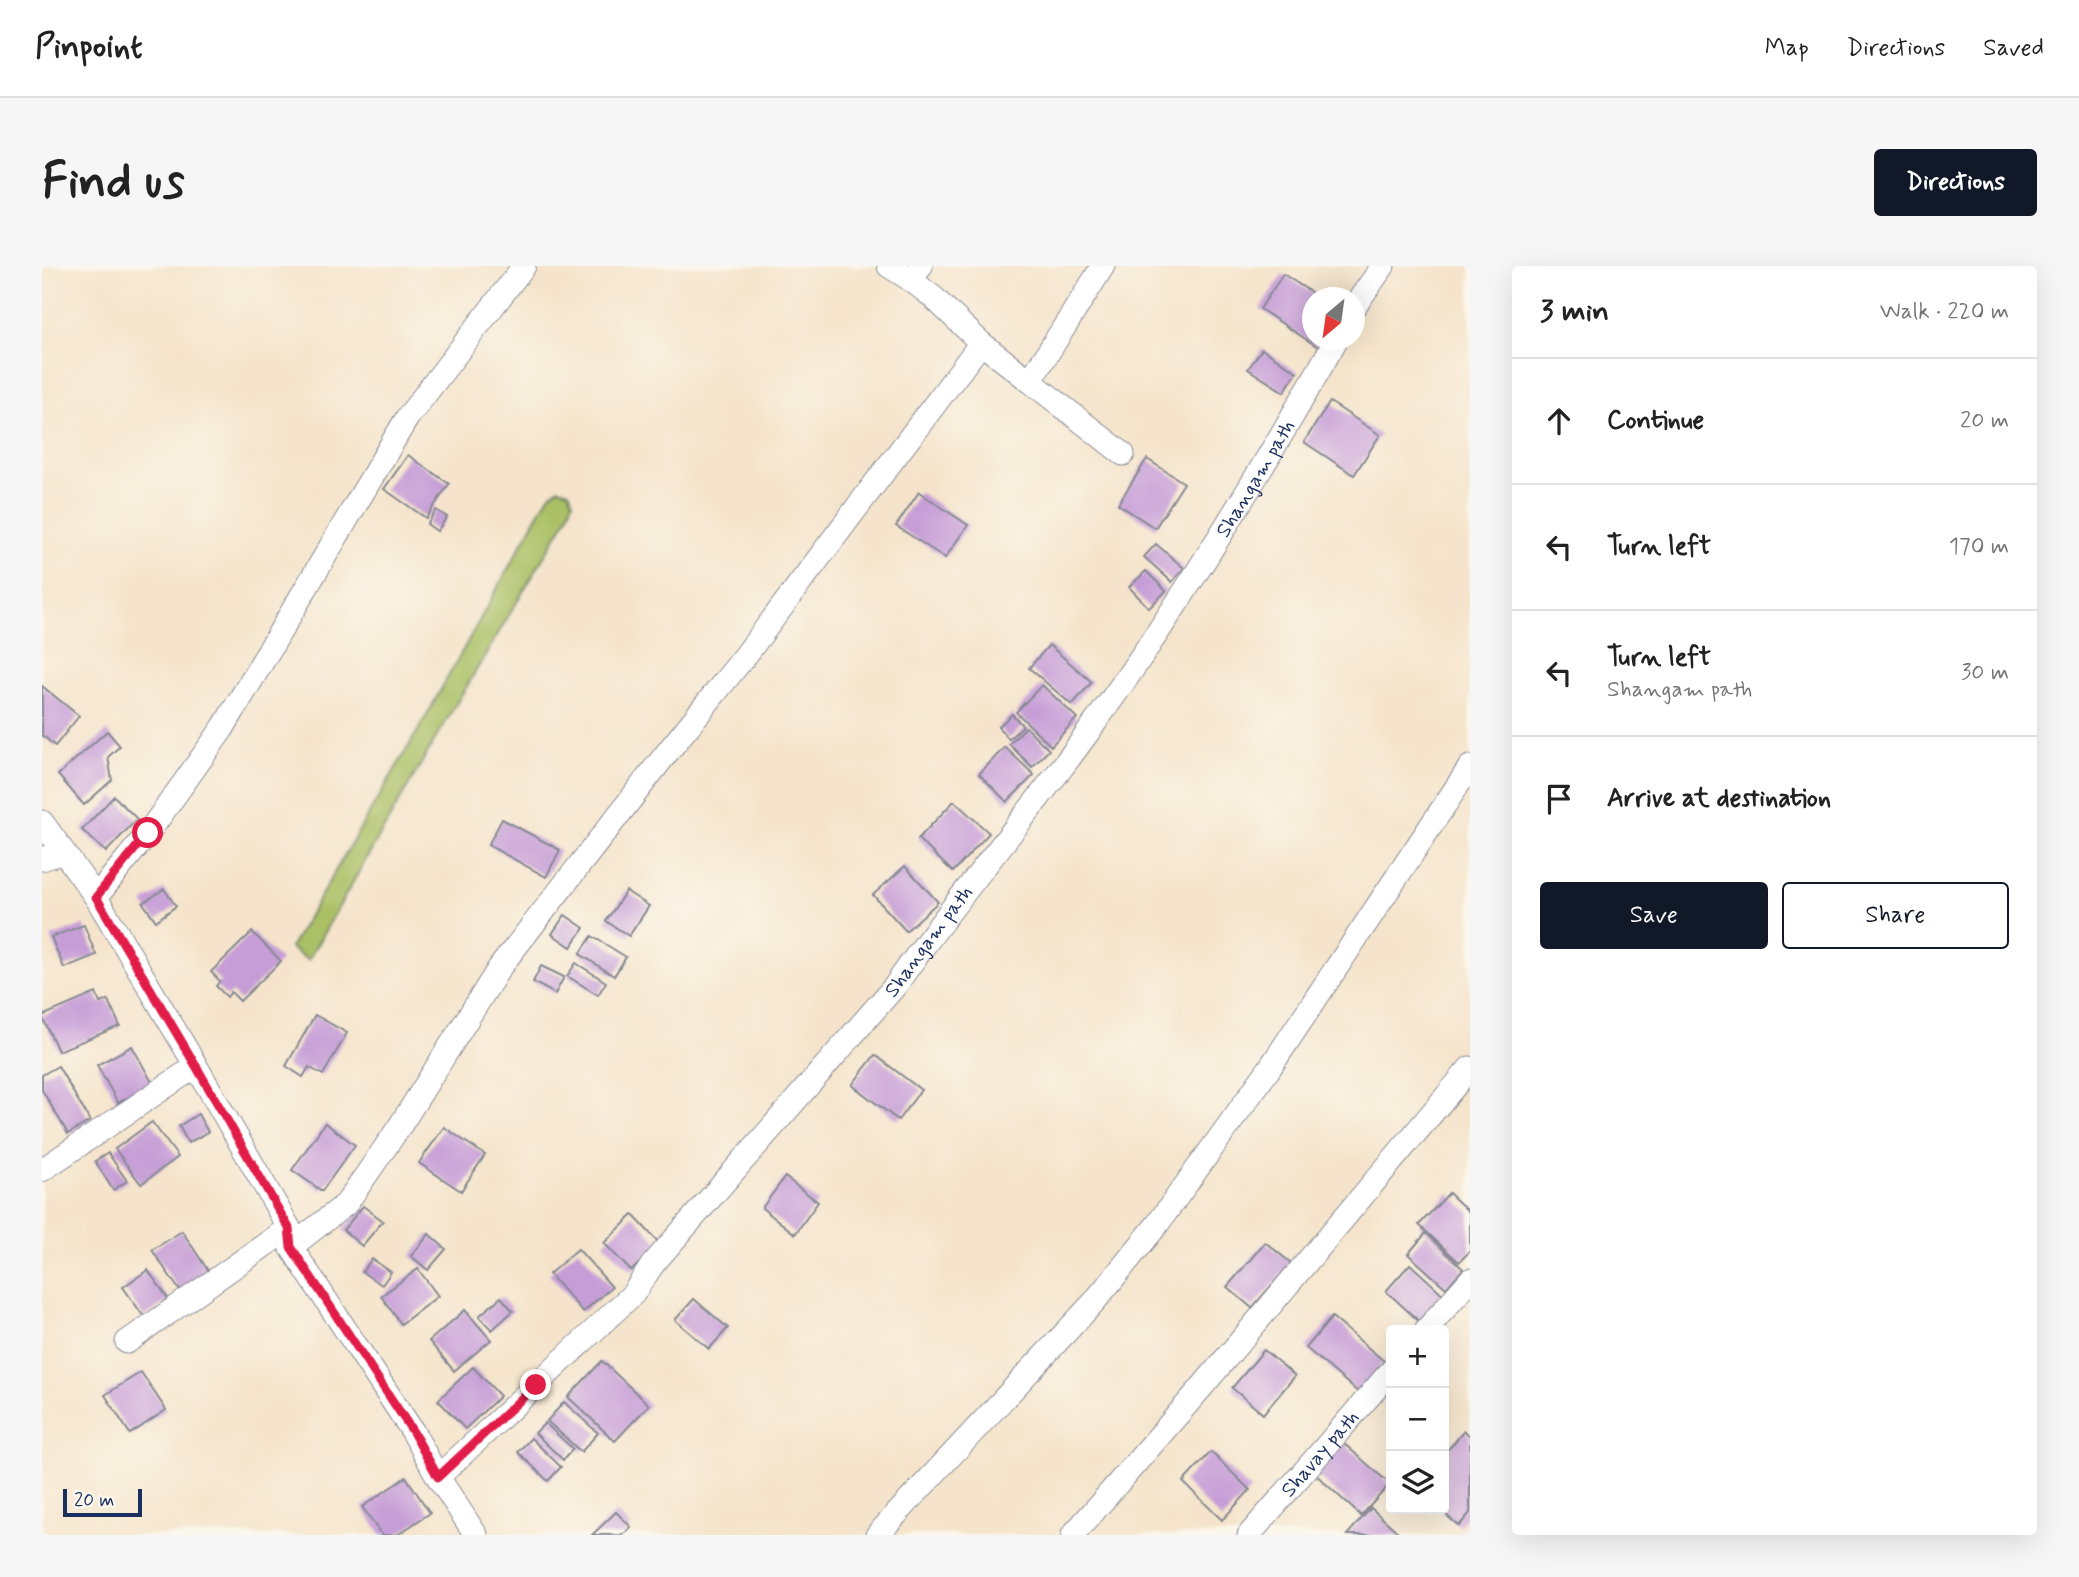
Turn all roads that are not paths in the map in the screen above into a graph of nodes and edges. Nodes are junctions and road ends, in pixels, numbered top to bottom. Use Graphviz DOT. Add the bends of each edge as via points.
graph roads {
  1 [pos="524,266"];
  2 [pos="889,266"];
  3 [pos="1103,266"];
  4 [pos="1383,266"];
  5 [pos="916,273"];
  6 [pos="1365,291"];
  7 [pos="981,343"];
  8 [pos="1330,350"];
  9 [pos="1030,381"];
  10 [pos="1124,454"];
  11 [pos="1470,767"];
  12 [pos="42,822"];
  13 [pos="53,856"];
  14 [pos="96,897"];
  15 [pos="196,1066"];
  16 [pos="1470,1068"];
  17 [pos="42,1170"];
  18 [pos="290,1238"];
  19 [pos="1470,1280"];
  20 [pos="1430,1325"];
  21 [pos="127,1342"];
  22 [pos="1386,1377"];
  23 [pos="438,1477"];
  24 [pos="474,1534"];
  25 [pos="877,1535"];
  26 [pos="1073,1535"];
  27 [pos="1250,1535"];
  1 -- 14 [label="street" via="407,418 223,728"];
  2 -- 5 [label="street"];
  3 -- 9 [label="street"];
  4 -- 6 [label="street"];
  5 -- 7 [label="street" via="934,298"];
  7 -- 9 [label="street"];
  7 -- 18 [label="street" via="745,656 500,967 346,1204"];
  8 -- 23 [label="street, Shangam path" via="1268,459 1149,644 1081,742 895,986 653,1264 633,1294"];
  9 -- 10 [label="street"];
  11 -- 25 [label="street" via="1299,1025 1156,1226 1094,1302"];
  12 -- 13 [label="street"];
  13 -- 14 [label="street"];
  14 -- 15 [label="street"];
  15 -- 17 [label="street"];
  15 -- 18 [label="street"];
  16 -- 26 [label="street"];
  18 -- 21 [label="street"];
  18 -- 23 [label="street"];
  19 -- 20 [label="street"];
  22 -- 27 [label="street, Shavay path"];
  23 -- 24 [label="street"];
}
